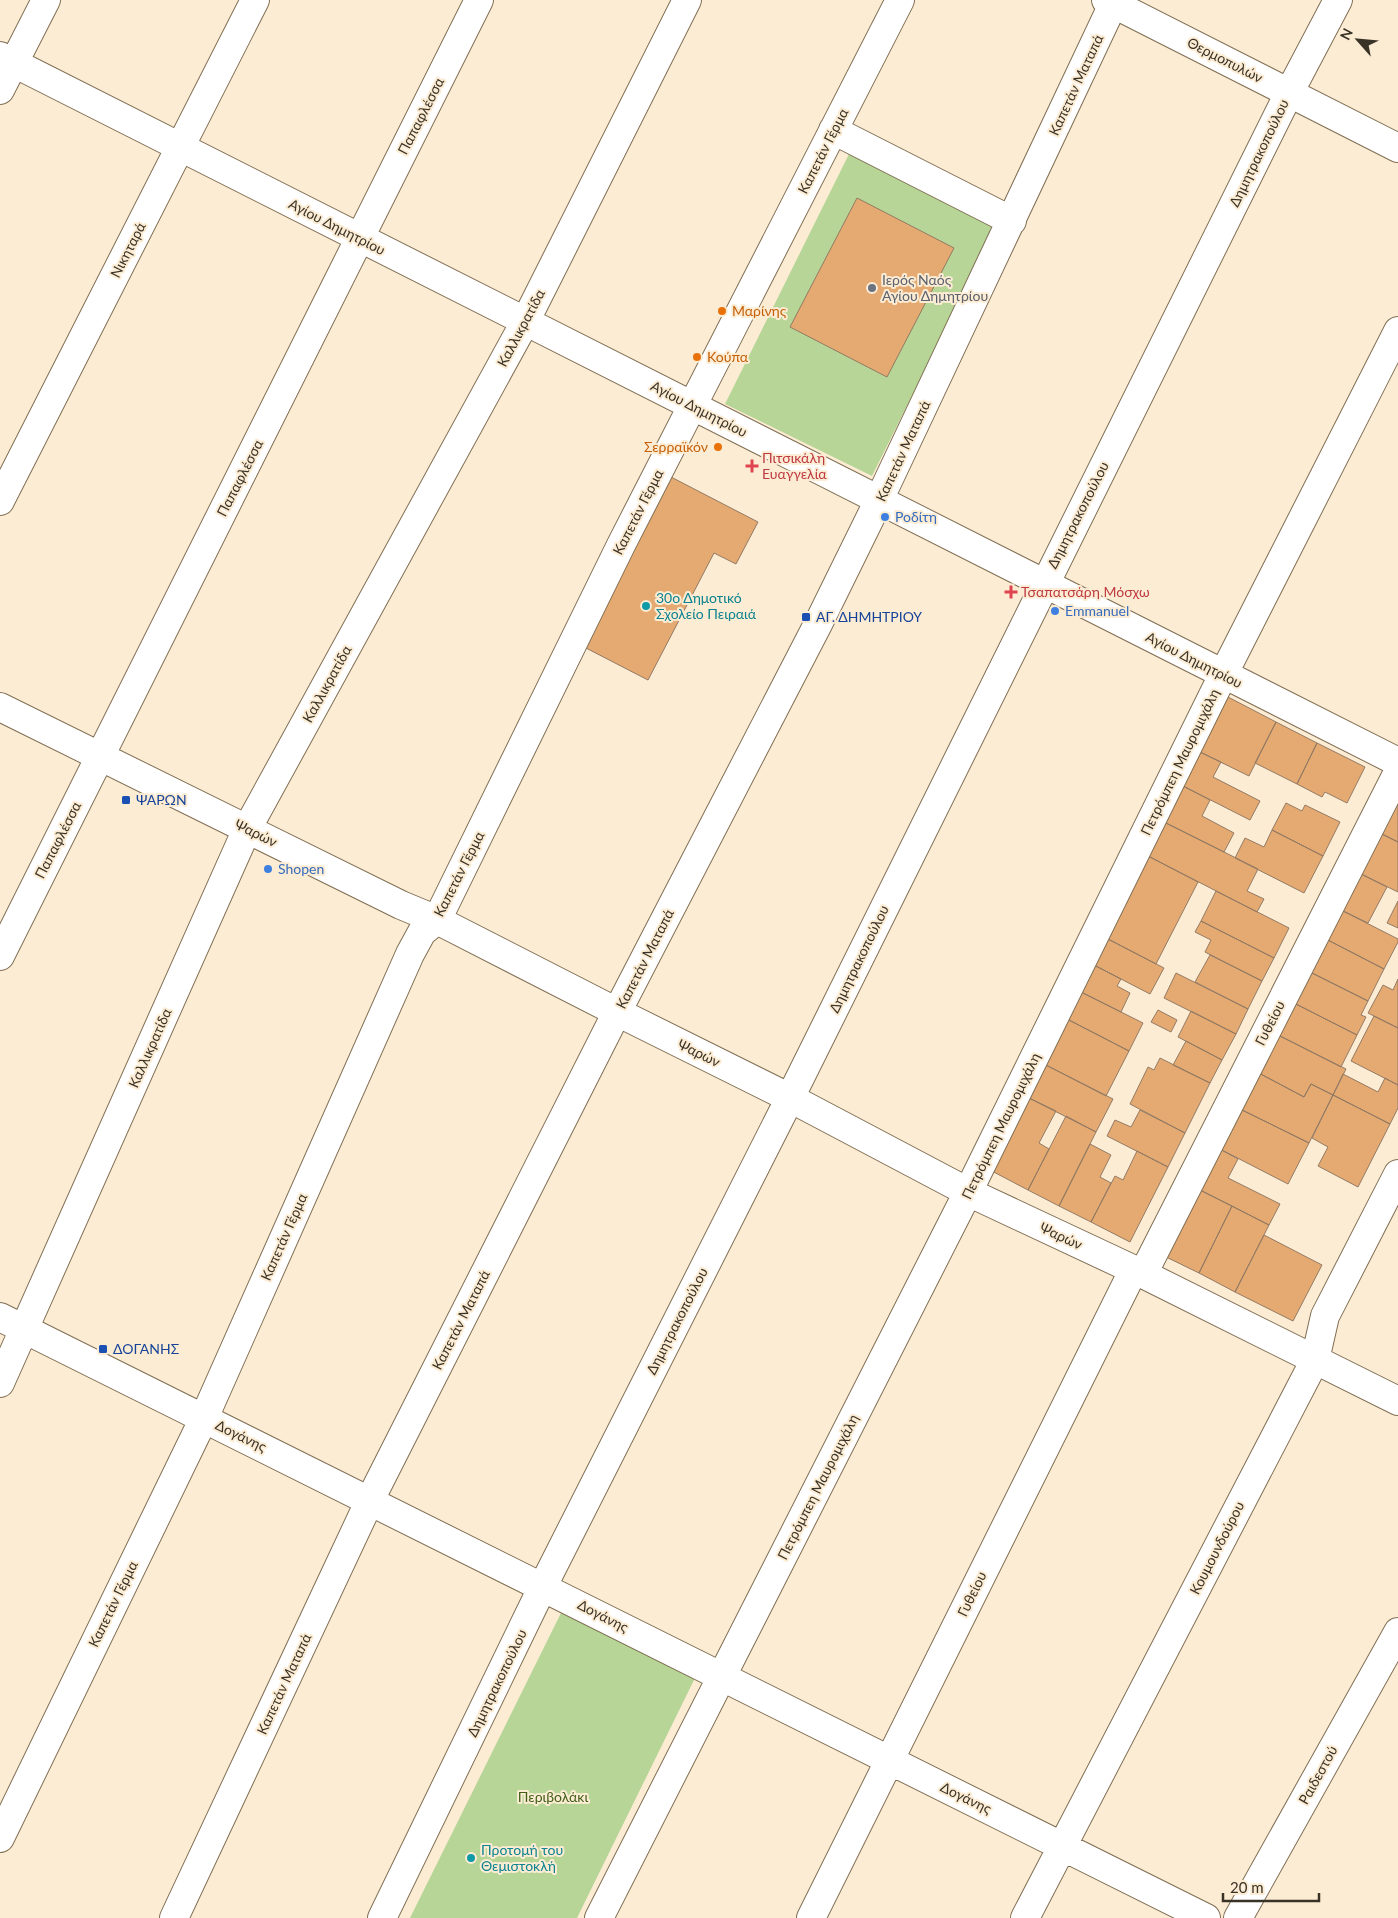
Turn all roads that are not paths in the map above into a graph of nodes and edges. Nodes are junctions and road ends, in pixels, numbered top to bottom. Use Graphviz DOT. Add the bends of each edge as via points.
graph roads {
  1 [pos="46,0"];
  2 [pos="255,0"];
  3 [pos="479,0"];
  4 [pos="687,0"];
  5 [pos="900,0"];
  6 [pos="1338,0"];
  7 [pos="1112,1"];
  8 [pos="7,59"];
  9 [pos="0,90"];
  10 [pos="1289,93"];
  11 [pos="833,130"];
  12 [pos="180,148"];
  13 [pos="1398,148"];
  14 [pos="1012,221"];
  15 [pos="360,239"];
  16 [pos="525,322"];
  17 [pos="1398,331"];
  18 [pos="692,406"];
  19 [pos="879,500"];
  20 [pos="0,501"];
  21 [pos="1044,582"];
  22 [pos="1223,675"];
  23 [pos="0,707"];
  24 [pos="100,757"];
  25 [pos="1398,762"];
  26 [pos="1398,772"];
  27 [pos="247,829"];
  28 [pos="437,920"];
  29 [pos="0,956"];
  30 [pos="617,1012"];
  31 [pos="790,1098"];
  32 [pos="1398,1174"];
  33 [pos="968,1192"];
  34 [pos="1138,1272"];
  35 [pos="0,1317"];
  36 [pos="25,1329"];
  37 [pos="1315,1360"];
  38 [pos="0,1383"];
  39 [pos="1398,1401"];
  40 [pos="204,1418"];
  41 [pos="370,1500"];
  42 [pos="543,1586"];
  43 [pos="1398,1632"];
  44 [pos="722,1676"];
  45 [pos="890,1760"];
  46 [pos="0,1838"];
  47 [pos="1062,1846"];
  48 [pos="174,1918"];
  49 [pos="382,1918"];
  50 [pos="600,1918"];
  51 [pos="811,1918"];
  52 [pos="1024,1918"];
  53 [pos="1206,1918"];
  54 [pos="1238,1918"];
  1 -- 8 [label="street"];
  2 -- 12 [label="street, Νικηταρά"];
  3 -- 15 [label="street, Παπαφλέσσα"];
  4 -- 16 [label="street, Καλλικρατίδα"];
  5 -- 11 [label="street, Καπετάν Γέρμα"];
  6 -- 10 [label="street, Δημητρακοπούλου"];
  7 -- 10 [label="street, Θερμοπυλών"];
  7 -- 14 [label="street, Καπετάν Ματαπά"];
  8 -- 9 [label="street"];
  8 -- 12 [label="street, Αγίου Δημητρίου"];
  10 -- 13 [label="street, Θερμοπυλών"];
  10 -- 21 [label="street, Δημητρακοπούλου"];
  11 -- 14 [label="street"];
  11 -- 18 [label="street, Καπετάν Γέρμα"];
  12 -- 15 [label="street, Αγίου Δημητρίου"];
  12 -- 20 [label="street, Νικηταρά"];
  14 -- 19 [label="street, Καπετάν Ματαπά"];
  15 -- 16 [label="street, Αγίου Δημητρίου"];
  15 -- 24 [label="street, Παπαφλέσσα"];
  16 -- 18 [label="street, Αγίου Δημητρίου"];
  16 -- 27 [label="street, Καλλικρατίδα"];
  17 -- 22 [label="street, Πετρόμπεη Μαυρομιχάλη"];
  18 -- 19 [label="street, Αγίου Δημητρίου"];
  18 -- 28 [label="street, Καπετάν Γέρμα"];
  19 -- 21 [label="street, Αγίου Δημητρίου"];
  19 -- 30 [label="street, Καπετάν Ματαπά"];
  21 -- 22 [label="street, Αγίου Δημητρίου"];
  21 -- 31 [label="street, Δημητρακοπούλου"];
  22 -- 25 [label="street, Αγίου Δημητρίου"];
  22 -- 33 [label="street, Πετρόμπεη Μαυρομιχάλη"];
  23 -- 24 [label="street, Ψαρών"];
  24 -- 27 [label="street, Ψαρών"];
  24 -- 29 [label="street, Παπαφλέσσα"];
  26 -- 34 [label="street, Γυθείου"];
  27 -- 28 [label="street, Ψαρών"];
  27 -- 36 [label="street, Καλλικρατίδα"];
  28 -- 30 [label="street, Ψαρών"];
  28 -- 40 [label="street, Καπετάν Γέρμα" via="422,932 410,954"];
  30 -- 31 [label="street, Ψαρών"];
  30 -- 41 [label="street, Καπετάν Ματαπά"];
  31 -- 33 [label="street, Ψαρών"];
  31 -- 42 [label="street, Δημητρακοπούλου"];
  32 -- 37 [label="street, Κουμουνδούρου" via="1325,1316"];
  33 -- 34 [label="street, Ψαρών"];
  33 -- 44 [label="street, Πετρόμπεη Μαυρομιχάλη"];
  34 -- 37 [label="street, Ψαρών"];
  34 -- 45 [label="street, Γυθείου"];
  35 -- 36 [label="street, Δογάνης"];
  36 -- 38 [label="street, Καλλικρατίδα"];
  36 -- 40 [label="street, Δογάνης"];
  37 -- 39 [label="street, Ψαρών"];
  37 -- 47 [label="street, Κουμουνδούρου"];
  40 -- 41 [label="street, Δογάνης"];
  40 -- 46 [label="street, Καπετάν Γέρμα"];
  41 -- 42 [label="street, Δογάνης"];
  41 -- 48 [label="street, Καπετάν Ματαπά"];
  42 -- 44 [label="street, Δογάνης"];
  42 -- 49 [label="street, Δημητρακοπούλου"];
  43 -- 54 [label="street, Ραιδεστού"];
  44 -- 45 [label="street, Δογάνης"];
  44 -- 50 [label="street, Πετρόμπεη Μαυρομιχάλη"];
  45 -- 47 [label="street, Δογάνης"];
  45 -- 51 [label="street, Γυθείου"];
  47 -- 52 [label="street, Κουμουνδούρου"];
  47 -- 53 [label="street, Δογάνης"];
}
